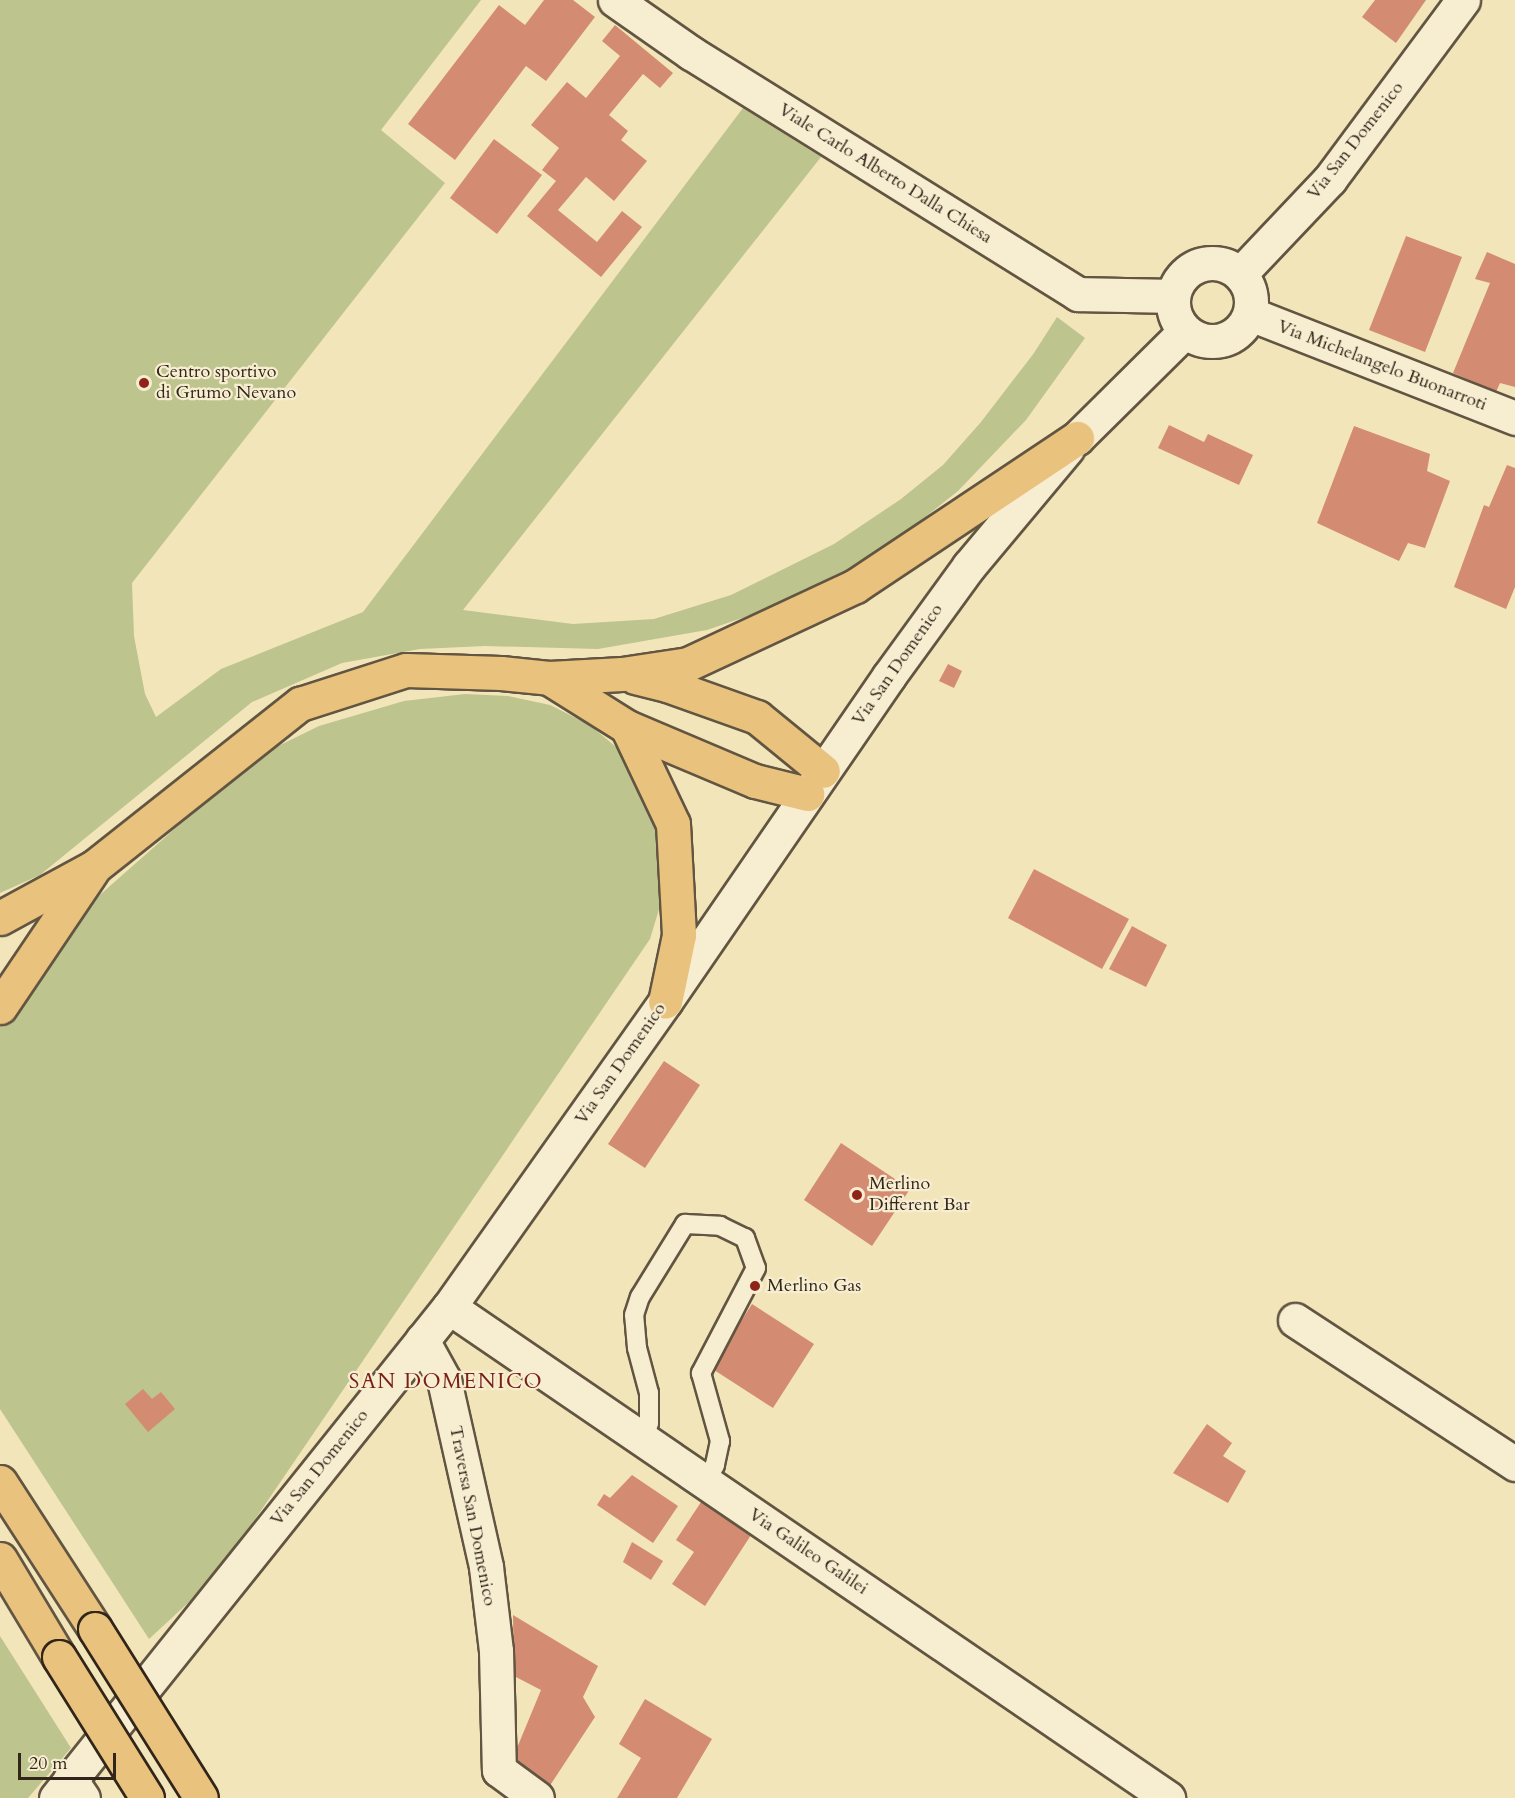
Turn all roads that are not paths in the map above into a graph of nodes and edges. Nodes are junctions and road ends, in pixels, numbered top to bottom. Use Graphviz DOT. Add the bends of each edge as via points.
graph roads {
  1 [pos="615,0"];
  2 [pos="1463,0"];
  3 [pos="1240,274"];
  4 [pos="1172,296"];
  5 [pos="1250,314"];
  6 [pos="1185,331"];
  7 [pos="1515,418"];
  8 [pos="1077,438"];
  9 [pos="622,674"];
  10 [pos="549,678"];
  11 [pos="627,727"];
  12 [pos="815,783"];
  13 [pos="94,867"];
  14 [pos="0,918"];
  15 [pos="664,1002"];
  16 [pos="0,1007"];
  17 [pos="449,1307"];
  18 [pos="1295,1320"];
  19 [pos="422,1340"];
  20 [pos="644,1440"];
  21 [pos="1515,1464"];
  22 [pos="0,1482"];
  23 [pos="706,1482"];
  24 [pos="1,1560"];
  25 [pos="496,1784"];
  26 [pos="70,1792"];
  27 [pos="147,1798"];
  28 [pos="201,1798"];
  29 [pos="537,1798"];
  30 [pos="1168,1798"];
  1 -- 4 [label="main road, Viale Carlo Alberto Dalla Chiesa" via="691,53 1078,294"];
  2 -- 3 [label="main road, Via San Domenico" via="1330,178"];
  3 -- 4 [label="main road" via="1229,267 1205,263 1183,274"];
  3 -- 5 [label="main road" via="1250,293"];
  4 -- 6 [label="main road" via="1174,315"];
  5 -- 6 [label="main road" via="1244,326 1222,340 1196,339"];
  5 -- 7 [label="main road, Via Michelangelo Buonarroti"];
  6 -- 8 [label="main road, Via San Domenico"];
  8 -- 9 [label="highway" via="855,586 688,664"];
  8 -- 12 [label="main road, Via San Domenico" via="969,566"];
  9 -- 10 [label="highway"];
  9 -- 12 [label="highway" via="668,685 757,717"];
  10 -- 11 [label="highway"];
  10 -- 13 [label="highway" via="406,670 300,704"];
  11 -- 12 [label="highway" via="755,782"];
  11 -- 15 [label="highway" via="673,824 679,935"];
  12 -- 15 [label="main road, Via San Domenico"];
  13 -- 14 [label="highway"];
  13 -- 16 [label="highway"];
  15 -- 17 [label="main road, Via San Domenico"];
  17 -- 19 [label="main road, Via San Domenico"];
  17 -- 20 [label="main road, Via Galileo Galilei"];
  18 -- 21 [label="main road"];
  19 -- 25 [label="main road, Traversa San Domenico" via="444,1380 486,1567 496,1651"];
  19 -- 26 [label="main road, Via San Domenico"];
  20 -- 23 [label="main road, Via Galileo Galilei"];
  20 -- 23 [label="lane" via="650,1393 637,1348 634,1315 640,1296 685,1224 720,1226 745,1238 756,1268 701,1372 720,1441 715,1465"];
  22 -- 28 [label="highway, bridge"];
  23 -- 30 [label="main road, Via Galileo Galilei"];
  24 -- 27 [label="highway, bridge"];
  25 -- 29 [label="main road, Traversa San Domenico"];
}
